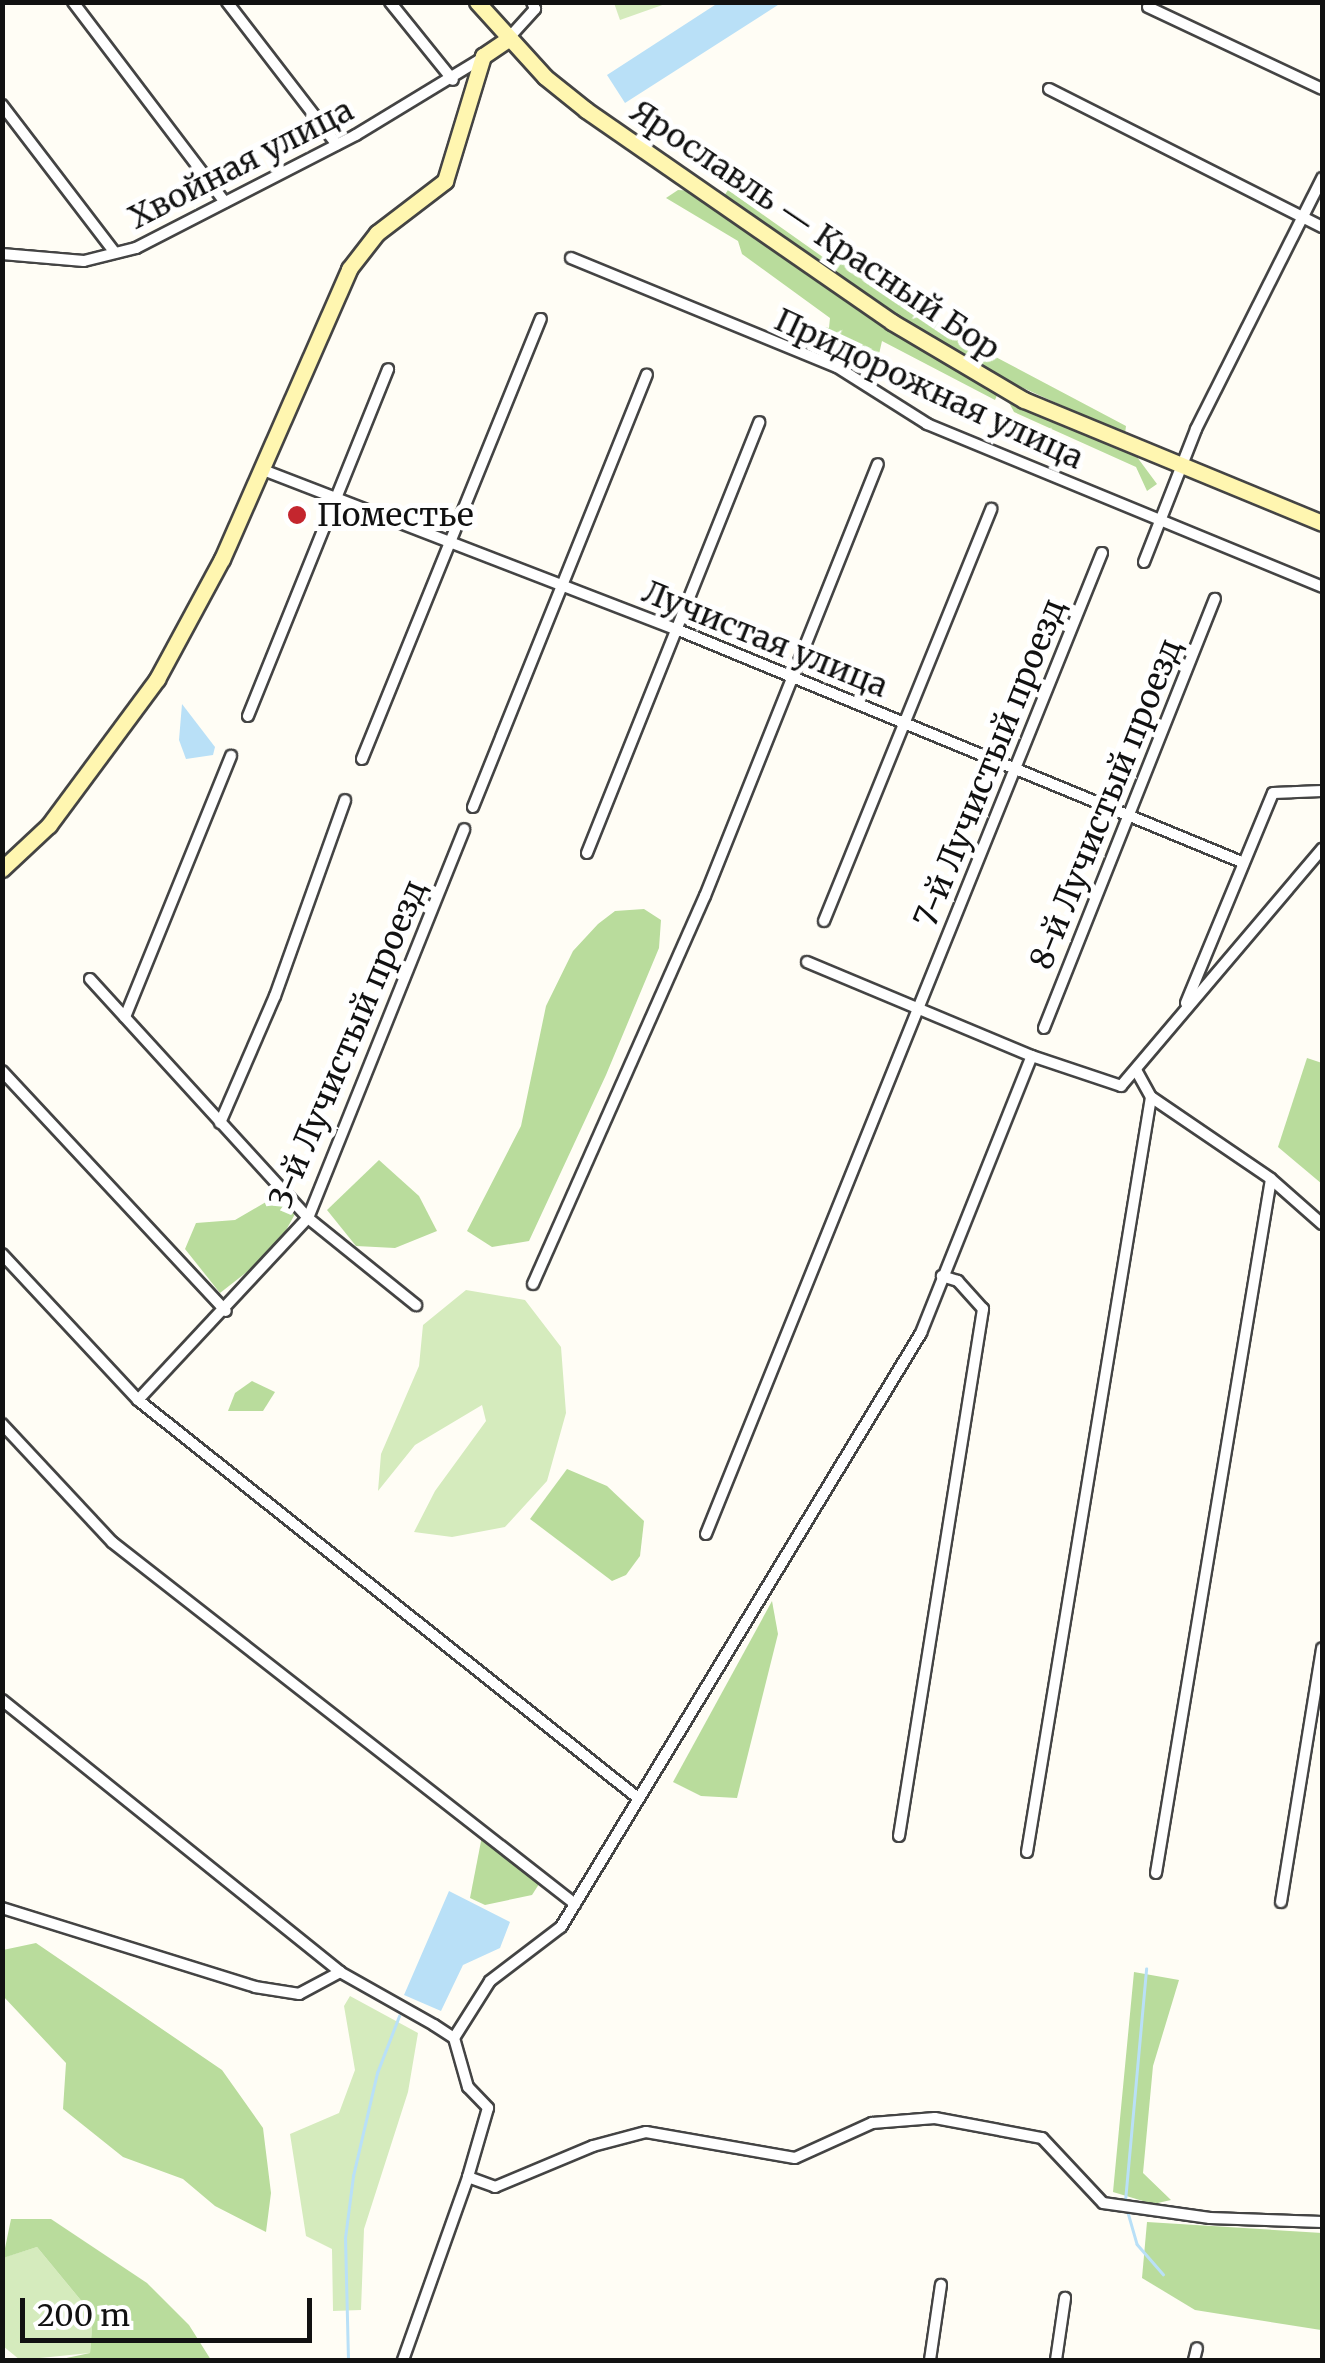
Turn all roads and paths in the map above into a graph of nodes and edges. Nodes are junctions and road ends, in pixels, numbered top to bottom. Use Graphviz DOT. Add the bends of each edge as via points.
graph roads {
  1 [pos="72,2"];
  2 [pos="227,2"];
  3 [pos="390,2"];
  4 [pos="478,2"];
  5 [pos="532,2"];
  6 [pos="1148,7"];
  7 [pos="508,40"];
  8 [pos="484,56"];
  9 [pos="453,80"];
  10 [pos="1049,89"];
  11 [pos="1322,89"];
  12 [pos="2,105"];
  13 [pos="337,145"];
  14 [pos="1322,178"];
  15 [pos="226,202"];
  16 [pos="1303,216"];
  17 [pos="1322,226"];
  18 [pos="115,253"];
  19 [pos="2,254"];
  20 [pos="571,258"];
  21 [pos="541,319"];
  22 [pos="388,369"];
  23 [pos="646,376"];
  24 [pos="759,422"];
  25 [pos="878,464"];
  26 [pos="1180,467"];
  27 [pos="263,470"];
  28 [pos="337,498"];
  29 [pos="990,509"];
  30 [pos="1158,522"];
  31 [pos="1322,524"];
  32 [pos="450,538"];
  33 [pos="1102,553"];
  34 [pos="1144,562"];
  35 [pos="564,584"];
  36 [pos="1322,587"];
  37 [pos="1216,599"];
  38 [pos="676,628"];
  39 [pos="792,677"];
  40 [pos="248,716"];
  41 [pos="905,724"];
  42 [pos="231,756"];
  43 [pos="362,759"];
  44 [pos="1015,770"];
  45 [pos="1322,791"];
  46 [pos="345,800"];
  47 [pos="473,807"];
  48 [pos="1126,816"];
  49 [pos="464,829"];
  50 [pos="1322,849"];
  51 [pos="586,853"];
  52 [pos="1244,863"];
  53 [pos="2,869"];
  54 [pos="824,921"];
  55 [pos="808,962"];
  56 [pos="90,979"];
  57 [pos="917,1010"];
  58 [pos="1182,1013"];
  59 [pos="125,1017"];
  60 [pos="1044,1028"];
  61 [pos="1032,1056"];
  62 [pos="1136,1070"];
  63 [pos="2,1071"];
  64 [pos="1151,1097"];
  65 [pos="220,1123"];
  66 [pos="1271,1179"];
  67 [pos="308,1218"];
  68 [pos="1322,1224"];
  69 [pos="2,1254"];
  70 [pos="942,1276"];
  71 [pos="533,1284"];
  72 [pos="416,1305"];
  73 [pos="226,1311"];
  74 [pos="138,1400"];
  75 [pos="2,1424"];
  76 [pos="706,1534"];
  77 [pos="1322,1648"];
  78 [pos="2,1700"];
  79 [pos="638,1798"];
  80 [pos="898,1836"];
  81 [pos="1027,1852"];
  82 [pos="1156,1873"];
  83 [pos="1281,1902"];
  84 [pos="575,1904"];
  85 [pos="2,1908"];
  86 [pos="340,1972"];
  87 [pos="454,2038"];
  88 [pos="468,2177"];
  89 [pos="1322,2222"];
  90 [pos="941,2285"];
  91 [pos="1065,2298"];
  92 [pos="402,2360"];
  93 [pos="930,2360"];
  94 [pos="1056,2360"];
  1 -- 15 [label="street"];
  2 -- 13 [label="street"];
  3 -- 9 [label="street"];
  4 -- 7 [label="street, Ярославль — Красный Бор"];
  5 -- 7 [label="street" via="535,9"];
  6 -- 11 [label="street"];
  7 -- 8 [label="street"];
  7 -- 26 [label="street, Ярославль — Красный Бор" via="586,110 892,322 1024,400"];
  8 -- 9 [label="street, Хвойная улица"];
  8 -- 27 [label="street" via="445,181 361,248"];
  9 -- 13 [label="street, Хвойная улица"];
  10 -- 16 [label="street"];
  12 -- 18 [label="street"];
  13 -- 15 [label="street, Хвойная улица"];
  14 -- 16 [label="street"];
  15 -- 18 [label="street, Хвойная улица"];
  16 -- 17 [label="street"];
  16 -- 26 [label="street"];
  18 -- 19 [label="street, Хвойная улица" via="84,261"];
  20 -- 30 [label="street, Придорожная улица" via="837,367 927,424"];
  21 -- 32 [label="street"];
  22 -- 28 [label="street"];
  23 -- 35 [label="street"];
  24 -- 38 [label="street"];
  25 -- 39 [label="street"];
  26 -- 30 [label="street"];
  26 -- 31 [label="street, Ярославль — Красный Бор"];
  27 -- 28 [label="street, Лучистая улица"];
  27 -- 53 [label="street" via="157,679 50,825"];
  28 -- 32 [label="street, Лучистая улица"];
  28 -- 40 [label="street"];
  29 -- 41 [label="street"];
  30 -- 34 [label="street"];
  30 -- 36 [label="street, Придорожная улица"];
  32 -- 35 [label="street, Лучистая улица"];
  32 -- 43 [label="street"];
  33 -- 44 [label="street, 7-й Лучистый проезд"];
  35 -- 38 [label="street, Лучистая улица"];
  35 -- 47 [label="street"];
  37 -- 48 [label="street, 8-й Лучистый проезд"];
  38 -- 39 [label="street, Лучистая улица"];
  38 -- 51 [label="street"];
  39 -- 41 [label="street, Лучистая улица"];
  39 -- 71 [label="street" via="704,896"];
  41 -- 44 [label="street, Лучистая улица"];
  41 -- 54 [label="street"];
  42 -- 59 [label="street"];
  44 -- 48 [label="street, Лучистая улица"];
  44 -- 57 [label="street, 7-й Лучистый проезд"];
  45 -- 52 [label="street" via="1273,793"];
  46 -- 65 [label="street" via="275,996"];
  48 -- 52 [label="street, Лучистая улица"];
  48 -- 60 [label="street, 8-й Лучистый проезд"];
  49 -- 67 [label="street, 3-й Лучистый проезд"];
  50 -- 58 [label="street"];
  52 -- 58 [label="street"];
  55 -- 57 [label="street"];
  56 -- 59 [label="street"];
  57 -- 61 [label="street"];
  57 -- 76 [label="street, 7-й Лучистый проезд"];
  58 -- 62 [label="street"];
  59 -- 65 [label="street"];
  61 -- 62 [label="street" via="1121,1086"];
  61 -- 70 [label="street"];
  62 -- 64 [label="street"];
  63 -- 73 [label="street"];
  64 -- 66 [label="street"];
  64 -- 81 [label="street"];
  65 -- 67 [label="street"];
  66 -- 68 [label="street"];
  66 -- 82 [label="street"];
  67 -- 72 [label="street"];
  67 -- 73 [label="street, 3-й Лучистый проезд"];
  69 -- 74 [label="street"];
  70 -- 79 [label="street" via="921,1333"];
  70 -- 80 [label="street" via="958,1281 983,1309"];
  73 -- 74 [label="street, 3-й Лучистый проезд"];
  74 -- 79 [label="street"];
  75 -- 84 [label="street" via="112,1542"];
  77 -- 83 [label="street"];
  78 -- 86 [label="street"];
  79 -- 84 [label="street"];
  84 -- 87 [label="street" via="561,1927 490,1981"];
  85 -- 86 [label="street" via="254,1987 300,1994"];
  86 -- 87 [label="street"];
  87 -- 88 [label="street" via="468,2087 488,2108"];
  88 -- 89 [label="street" via="494,2187 646,2132 795,2158 872,2122 936,2118 1042,2138 1103,2203 1210,2218"];
  88 -- 92 [label="street"];
  90 -- 93 [label="street"];
  91 -- 94 [label="street"];
}
